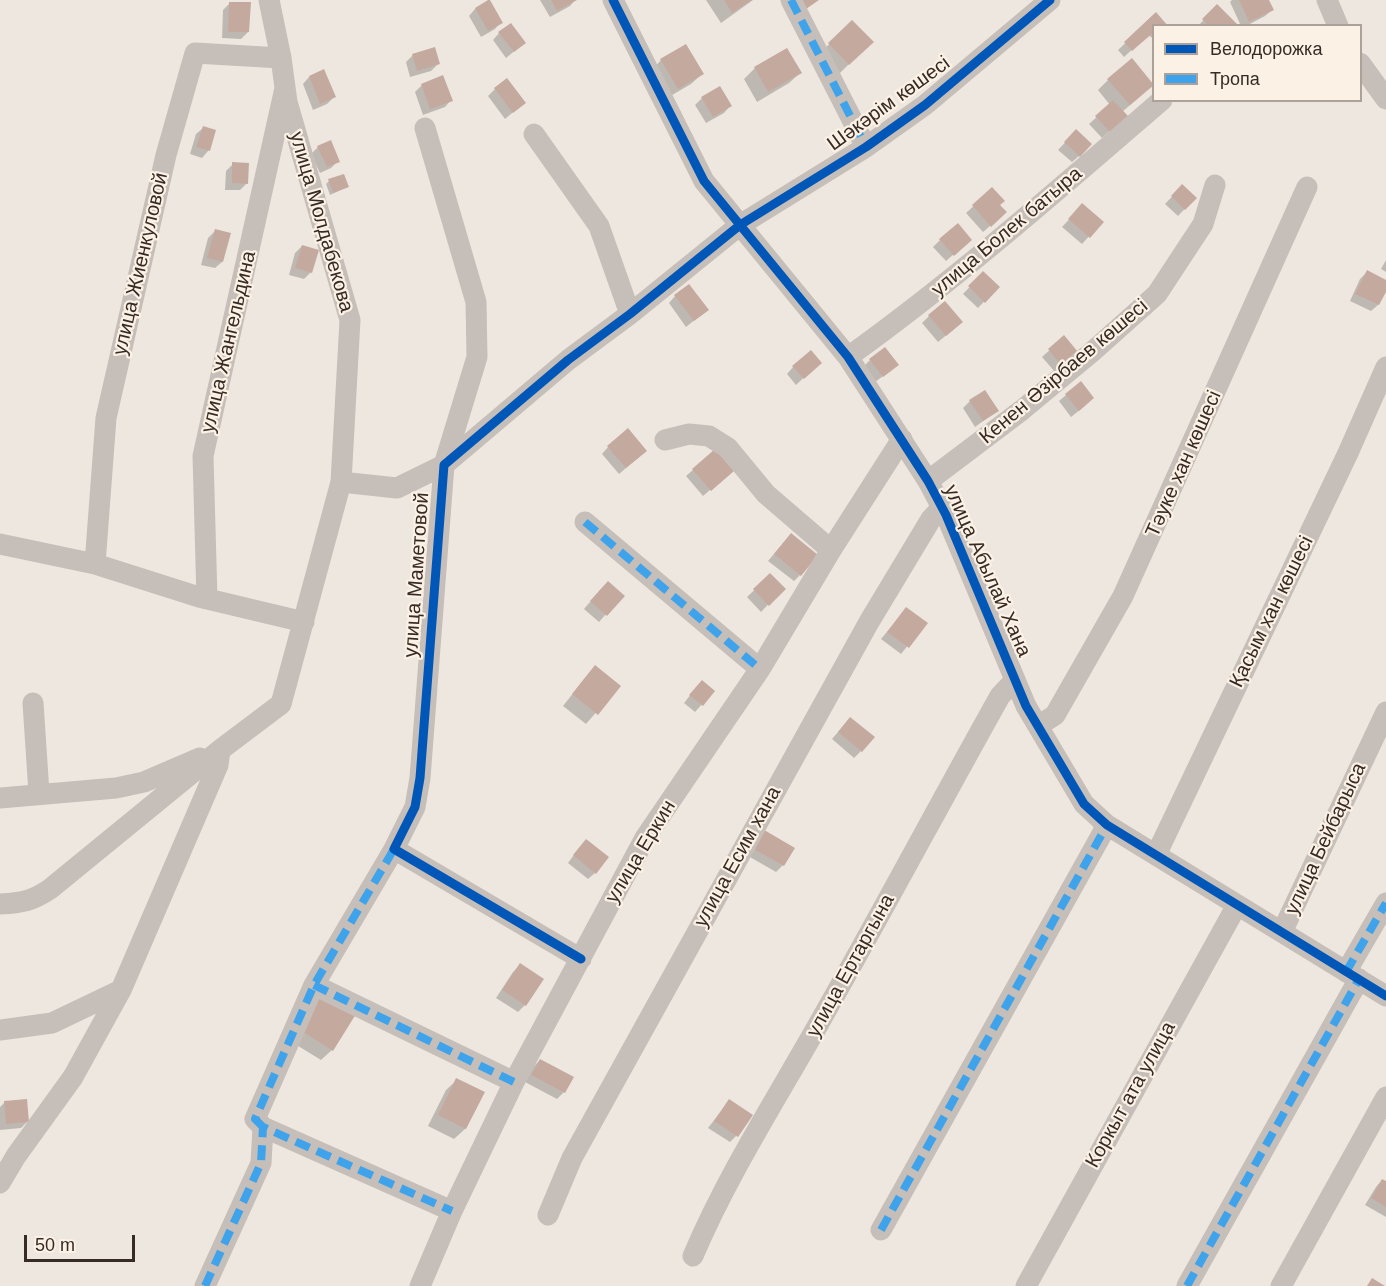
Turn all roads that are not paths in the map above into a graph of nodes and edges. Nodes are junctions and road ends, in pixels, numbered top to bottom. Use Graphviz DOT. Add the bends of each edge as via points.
graph roads {
  1 [pos="268,0"];
  2 [pos="613,0"];
  3 [pos="791,0"];
  4 [pos="1050,0"];
  5 [pos="1327,0"];
  6 [pos="1337,24"];
  7 [pos="281,58"];
  8 [pos="1362,66"];
  9 [pos="285,88"];
  10 [pos="1386,99"];
  11 [pos="1160,102"];
  12 [pos="424,128"];
  13 [pos="534,134"];
  14 [pos="866,147"];
  15 [pos="1215,185"];
  16 [pos="1307,187"];
  17 [pos="740,225"];
  18 [pos="630,314"];
  19 [pos="848,357"];
  20 [pos="1386,367"];
  21 [pos="902,439"];
  22 [pos="665,440"];
  23 [pos="444,465"];
  24 [pos="928,481"];
  25 [pos="341,482"];
  26 [pos="942,507"];
  27 [pos="585,522"];
  28 [pos="0,544"];
  29 [pos="831,550"];
  30 [pos="95,564"];
  31 [pos="207,599"];
  32 [pos="304,622"];
  33 [pos="760,669"];
  34 [pos="1015,680"];
  35 [pos="33,703"];
  36 [pos="1386,712"];
  37 [pos="1038,726"];
  38 [pos="220,750"];
  39 [pos="39,793"];
  40 [pos="0,798"];
  41 [pos="1107,825"];
  42 [pos="394,849"];
  43 [pos="1156,855"];
  44 [pos="1386,903"];
  45 [pos="0,904"];
  46 [pos="1238,905"];
  47 [pos="1282,932"];
  48 [pos="581,959"];
  49 [pos="1352,976"];
  50 [pos="314,985"];
  51 [pos="122,990"];
  52 [pos="1386,996"];
  53 [pos="0,1030"];
  54 [pos="514,1082"];
  55 [pos="1386,1097"];
  56 [pos="263,1127"];
  57 [pos="0,1183"];
  58 [pos="452,1211"];
  59 [pos="548,1215"];
  60 [pos="880,1230"];
  61 [pos="693,1256"];
  62 [pos="205,1286"];
  63 [pos="420,1286"];
  64 [pos="1026,1286"];
  65 [pos="1187,1286"];
  66 [pos="1281,1286"];
  1 -- 7 [label="street, улица Молдабекова"];
  2 -- 17 [label="street, улица Абылай Хана" via="701,175"];
  3 -- 14 [label="street"];
  4 -- 14 [label="street, Шәкәрім көшесі" via="925,105"];
  5 -- 6 [label="street"];
  7 -- 9 [label="street, улица Молдабекова"];
  7 -- 30 [label="street, улица Жиенкуловой" via="195,53 166,155 106,418"];
  8 -- 10 [label="street"];
  9 -- 25 [label="street, улица Молдабекова" via="350,320"];
  9 -- 31 [label="street, улица Жангельдина" via="203,456"];
  11 -- 19 [label="street, улица Болек батыра" via="997,243"];
  12 -- 23 [label="street, улица Маметовой" via="476,302 477,357"];
  13 -- 18 [label="street" via="599,226"];
  14 -- 17 [label="street, Шәкәрім көшесі"];
  15 -- 24 [label="street, Кенен Әзірбаев көшесі" via="1203,224 1157,294 1022,410"];
  16 -- 37 [label="street, Тәуке хан көшесі" via="1124,596 1055,714"];
  17 -- 18 [label="street"];
  17 -- 19 [label="street, улица Абылай Хана"];
  18 -- 23 [label="street" via="568,360"];
  19 -- 21 [label="street, улица Абылай Хана"];
  20 -- 43 [label="street, Қасым хан көшесі"];
  21 -- 24 [label="street, улица Абылай Хана"];
  21 -- 29 [label="street, улица Еркин"];
  22 -- 29 [label="street" via="688,434 709,436 728,448 766,494"];
  23 -- 25 [label="street" via="397,488"];
  23 -- 42 [label="street, улица Маметовой" via="420,778 415,807"];
  24 -- 26 [label="street, улица Абылай Хана"];
  25 -- 32 [label="street, улица Молдабекова"];
  26 -- 34 [label="street, улица Абылай Хана"];
  26 -- 59 [label="street, улица Есим хана" via="869,622 787,768 572,1158"];
  27 -- 33 [label="street"];
  28 -- 30 [label="street"];
  29 -- 33 [label="street, улица Еркин"];
  30 -- 31 [label="street"];
  31 -- 32 [label="street"];
  32 -- 38 [label="street, улица Молдабекова" via="281,704"];
  33 -- 48 [label="street, улица Еркин" via="645,838"];
  34 -- 37 [label="street, улица Абылай Хана"];
  34 -- 61 [label="street, улица Ертаргына" via="1000,696 918,842"];
  35 -- 39 [label="street"];
  36 -- 47 [label="street, улица Бейбарыса"];
  37 -- 41 [label="street, улица Абылай Хана" via="1084,804"];
  38 -- 39 [label="street" via="135,784"];
  38 -- 45 [label="street" via="50,890 33,900"];
  38 -- 51 [label="street" via="218,765"];
  39 -- 40 [label="street"];
  41 -- 43 [label="street, улица Абылай Хана"];
  41 -- 60 [label="street"];
  42 -- 48 [label="street"];
  42 -- 50 [label="street, улица Маметовой"];
  43 -- 46 [label="street, улица Абылай Хана"];
  44 -- 49 [label="street"];
  46 -- 47 [label="street, улица Абылай Хана"];
  46 -- 64 [label="street, Коркыт ата улица"];
  47 -- 49 [label="street, улица Абылай Хана"];
  48 -- 54 [label="street, улица Еркин"];
  49 -- 52 [label="street, улица Абылай Хана"];
  49 -- 65 [label="street"];
  50 -- 54 [label="street"];
  50 -- 56 [label="street, улица Маметовой" via="255,1119"];
  51 -- 53 [label="street" via="52,1023"];
  51 -- 57 [label="street" via="73,1077"];
  54 -- 58 [label="street, улица Еркин"];
  55 -- 66 [label="street"];
  56 -- 58 [label="street"];
  56 -- 62 [label="street" via="261,1162"];
  58 -- 63 [label="street, улица Еркин"];
}
